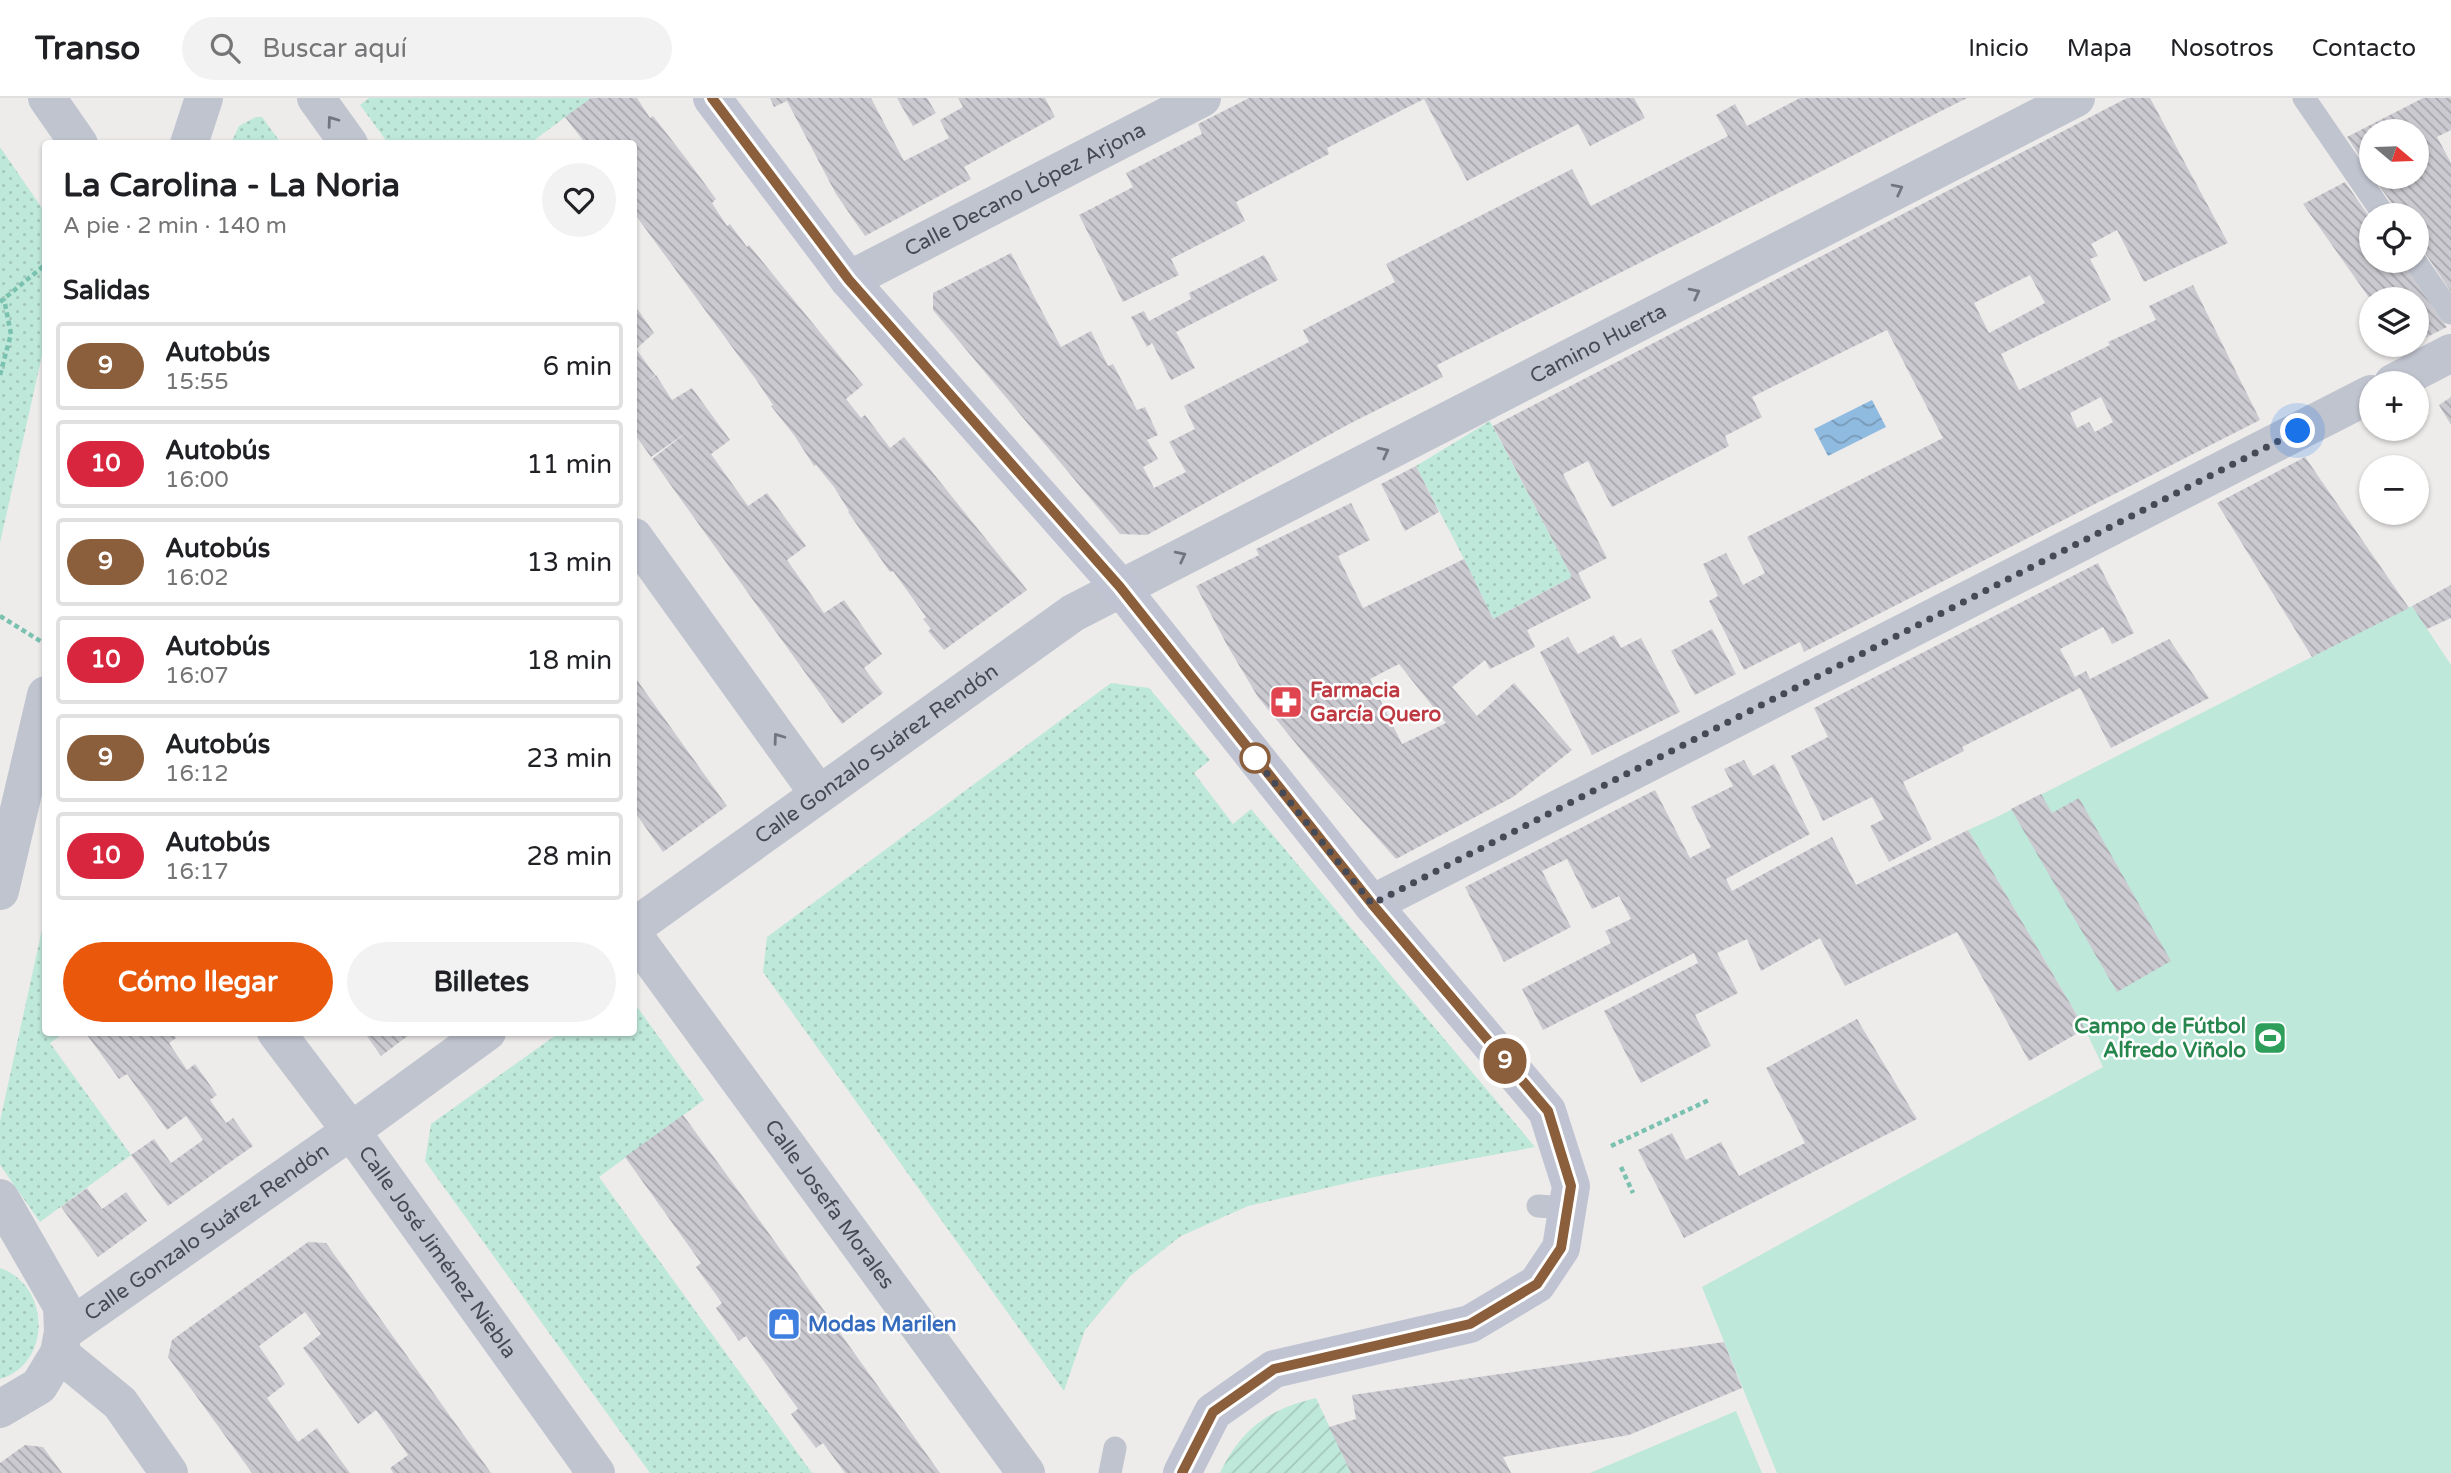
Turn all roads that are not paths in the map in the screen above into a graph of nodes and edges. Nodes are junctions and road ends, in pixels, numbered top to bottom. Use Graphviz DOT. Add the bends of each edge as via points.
graph roads {
  1 [pos="47,98"];
  2 [pos="204,98"];
  3 [pos="316,98"];
  4 [pos="712,98"];
  5 [pos="1202,98"];
  6 [pos="2076,98"];
  7 [pos="2304,98"];
  8 [pos="76,140"];
  9 [pos="190,140"];
  10 [pos="346,140"];
  11 [pos="2376,203"];
  12 [pos="2423,273"];
  13 [pos="849,280"];
  14 [pos="2451,313"];
  15 [pos="2451,353"];
  16 [pos="2416,371"];
  17 [pos="2359,400"];
  18 [pos="637,541"];
  19 [pos="1120,587"];
  20 [pos="42,721"];
  21 [pos="818,793"];
  22 [pos="0,891"];
  23 [pos="1372,904"];
  24 [pos="637,925"];
  25 [pos="637,940"];
  26 [pos="279,1036"];
  27 [pos="482,1036"];
  28 [pos="351,1131"];
  29 [pos="0,1198"];
  30 [pos="0,1242"];
  31 [pos="40,1265"];
  32 [pos="61,1342"];
  33 [pos="1,1407"];
  34 [pos="1115,1448"];
  35 [pos="169,1473"];
  36 [pos="596,1473"];
  37 [pos="1026,1473"];
  38 [pos="1110,1473"];
  39 [pos="1182,1473"];
  1 -- 8 [label="street"];
  2 -- 9 [label="street"];
  10 -- 3 [label="street, one-way"];
  4 -- 13 [label="street"];
  5 -- 13 [label="street, Calle Decano López Arjona"];
  19 -- 6 [label="street, Camino Huerta, one-way"];
  7 -- 11 [label="lane"];
  12 -- 14 [label="lane"];
  13 -- 19 [label="street"];
  15 -- 16 [label="street"];
  17 -- 23 [label="street"];
  21 -- 18 [label="street, one-way"];
  19 -- 21 [label="street, Calle Gonzalo Suárez Rendón" via="1073,613"];
  19 -- 23 [label="street"];
  20 -- 22 [label="street"];
  21 -- 24 [label="street, Calle Gonzalo Suárez Rendón"];
  23 -- 39 [label="street" via="1548,1111 1571,1186 1553,1207 1561,1248 1537,1284 1470,1324 1274,1369 1213,1412"];
  25 -- 37 [label="street, Calle Josefa Morales"];
  26 -- 28 [label="street, Calle José Jiménez Niebla"];
  27 -- 28 [label="street, Calle Gonzalo Suárez Rendón"];
  28 -- 32 [label="street, Calle Gonzalo Suárez Rendón"];
  28 -- 36 [label="street, Calle José Jiménez Niebla"];
  29 -- 31 [label="street"];
  30 -- 31 [label="street"];
  31 -- 32 [label="street" via="62,1306"];
  32 -- 33 [label="street" via="38,1386"];
  32 -- 35 [label="street" via="120,1403"];
  34 -- 38 [label="lane"];
}
